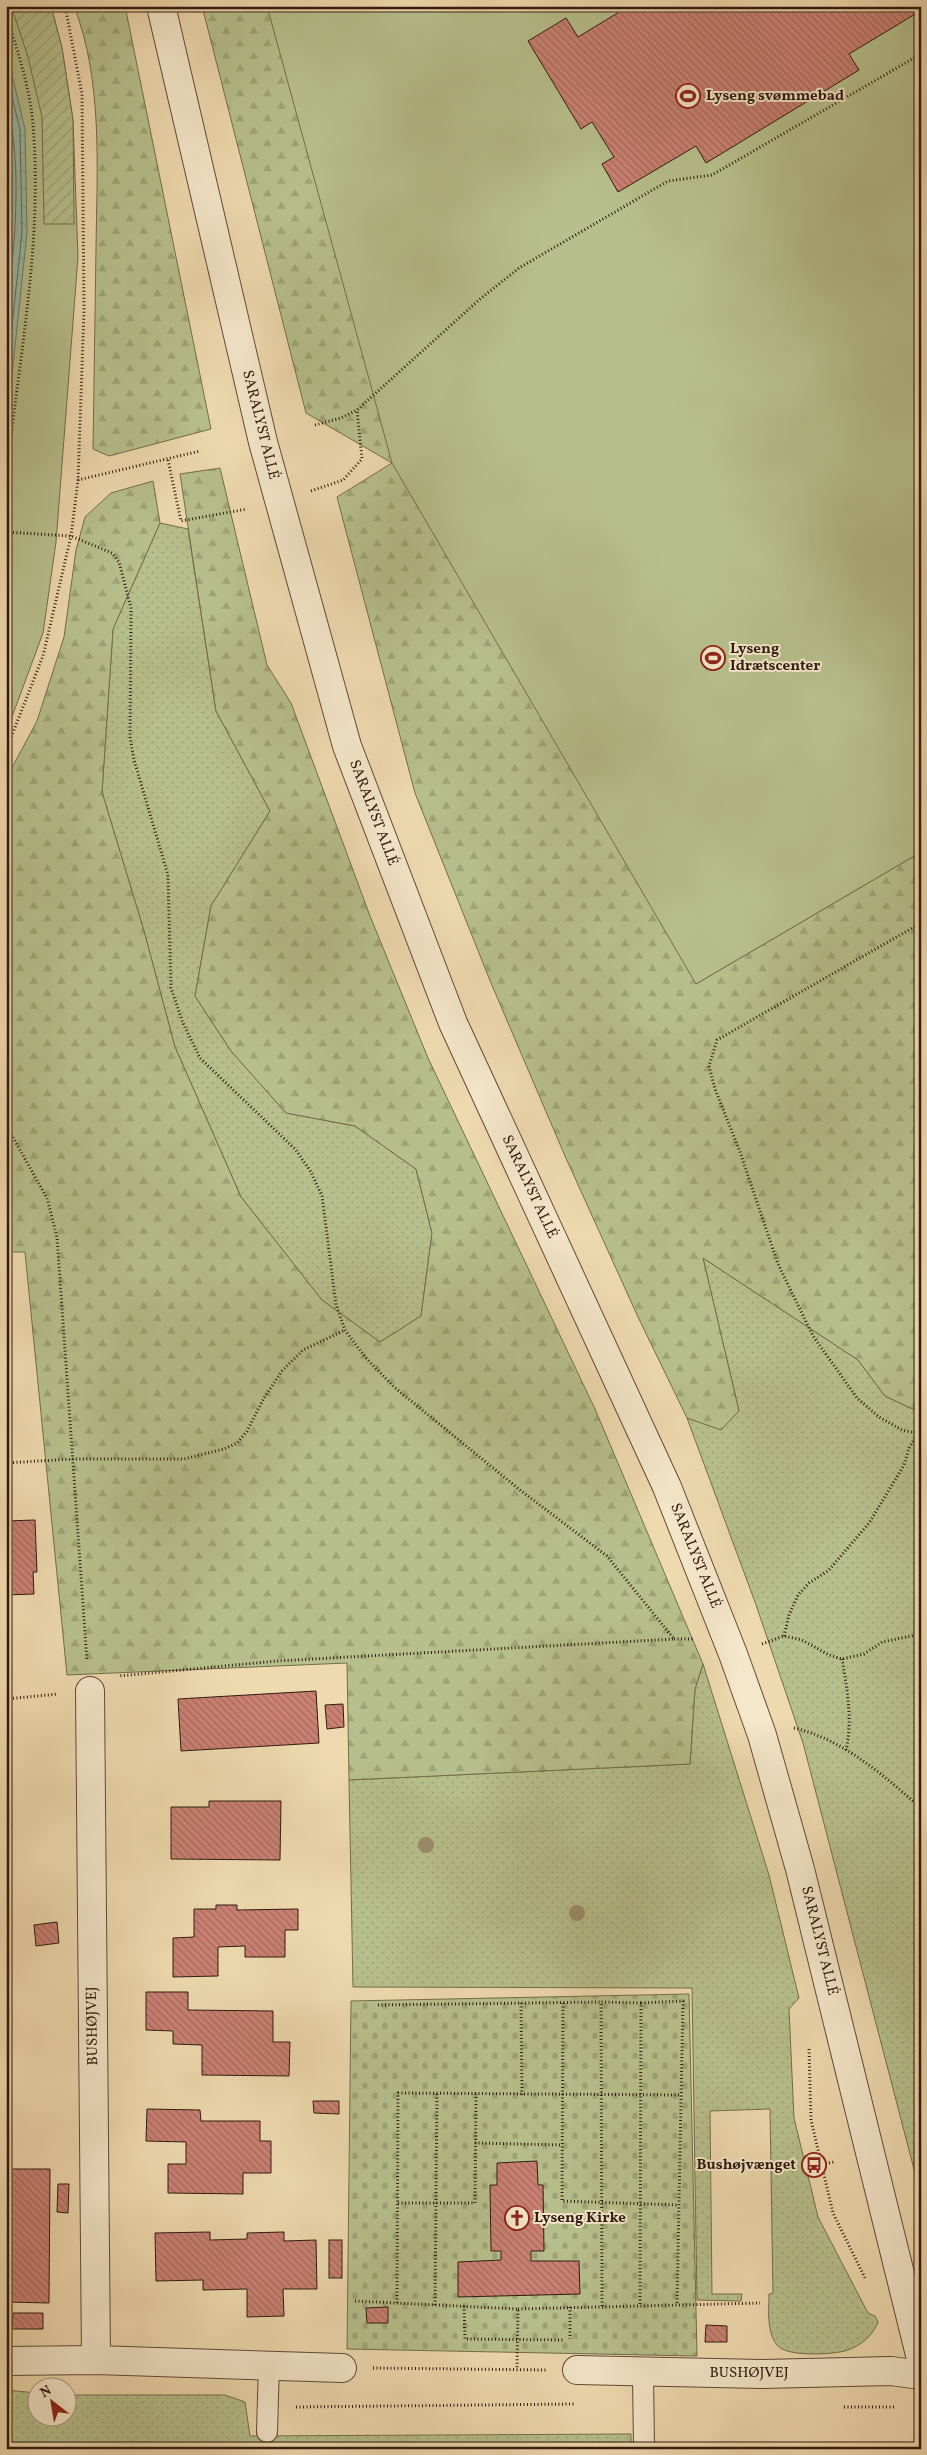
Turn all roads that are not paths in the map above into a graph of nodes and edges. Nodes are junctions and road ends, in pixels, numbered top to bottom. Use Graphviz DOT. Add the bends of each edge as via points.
graph roads {
  1 [pos="161,6"];
  2 [pos="90,1691"];
  3 [pos="921,2359"];
  4 [pos="96,2360"];
  5 [pos="6,2362"];
  6 [pos="269,2364"];
  7 [pos="342,2368"];
  8 [pos="577,2370"];
  9 [pos="643,2372"];
  10 [pos="921,2375"];
  11 [pos="267,2432"];
  12 [pos="644,2449"];
  1 -- 3 [label="street, SARALYST ALLÉ" via="258,422 347,746 453,1024 667,1487 733,1654 762,1736 819,1939"];
  2 -- 4 [label="street, BUSHØJVEJ"];
  4 -- 5 [label="street"];
  4 -- 6 [label="street"];
  6 -- 7 [label="street"];
  6 -- 11 [label="lane"];
  8 -- 9 [label="street, BUSHØJVEJ"];
  9 -- 10 [label="street, BUSHØJVEJ" via="892,2371"];
  9 -- 12 [label="lane"];
}
